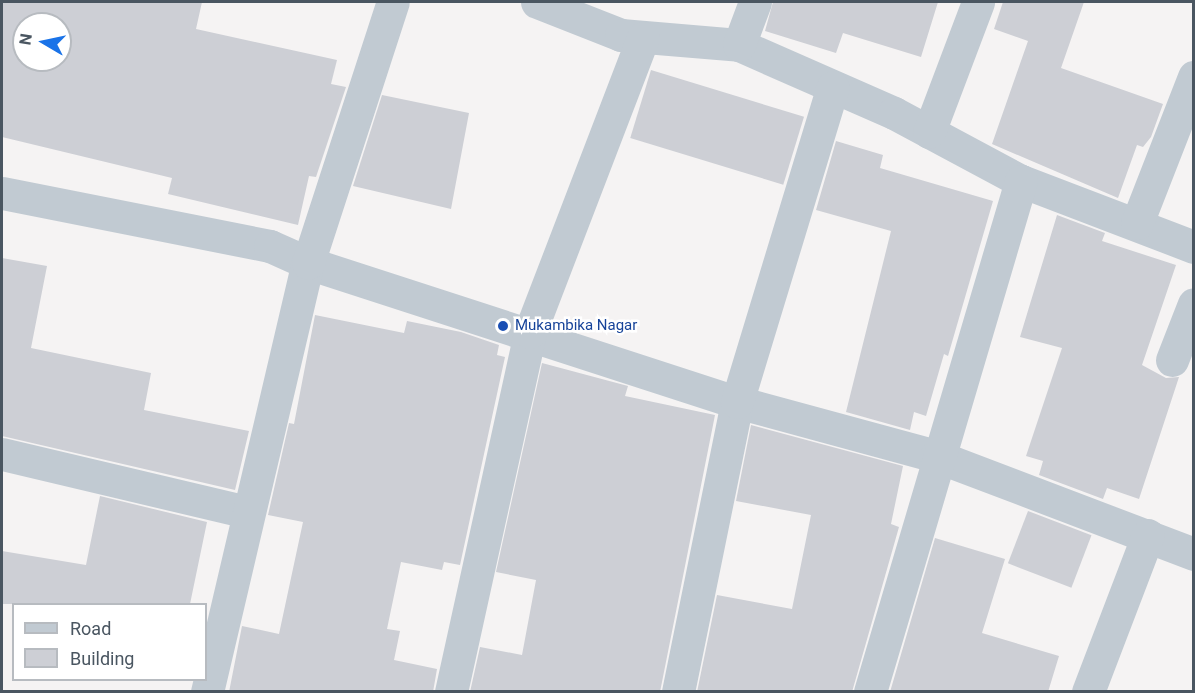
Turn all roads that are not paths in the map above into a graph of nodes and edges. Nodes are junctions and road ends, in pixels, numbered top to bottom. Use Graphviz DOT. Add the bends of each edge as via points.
graph roads {
  1 [pos="393,2"];
  2 [pos="537,2"];
  3 [pos="755,2"];
  4 [pos="978,2"];
  5 [pos="643,38"];
  6 [pos="739,45"];
  7 [pos="1194,77"];
  8 [pos="833,87"];
  9 [pos="929,132"];
  10 [pos="1021,181"];
  11 [pos="2,193"];
  12 [pos="1137,224"];
  13 [pos="1194,247"];
  14 [pos="308,263"];
  15 [pos="1194,304"];
  16 [pos="530,332"];
  17 [pos="1172,360"];
  18 [pos="737,402"];
  19 [pos="2,454"];
  20 [pos="936,456"];
  21 [pos="248,512"];
  22 [pos="1148,535"];
  23 [pos="1194,554"];
  24 [pos="207,692"];
  25 [pos="451,692"];
  26 [pos="678,692"];
  27 [pos="870,692"];
  28 [pos="1089,692"];
  1 -- 14 [label="street"];
  2 -- 5 [label="street" via="621,35"];
  3 -- 6 [label="street"];
  4 -- 9 [label="street"];
  5 -- 6 [label="street"];
  5 -- 16 [label="street"];
  6 -- 8 [label="street"];
  7 -- 12 [label="street"];
  8 -- 9 [label="street"];
  8 -- 18 [label="street"];
  9 -- 10 [label="street"];
  10 -- 12 [label="street"];
  10 -- 20 [label="street"];
  11 -- 14 [label="street" via="270,246"];
  12 -- 13 [label="street"];
  14 -- 16 [label="street"];
  14 -- 21 [label="street"];
  15 -- 17 [label="street"];
  16 -- 18 [label="street"];
  16 -- 25 [label="street"];
  18 -- 20 [label="street"];
  18 -- 26 [label="street"];
  19 -- 21 [label="street"];
  20 -- 22 [label="street"];
  20 -- 27 [label="street"];
  21 -- 24 [label="street"];
  22 -- 23 [label="street"];
  22 -- 28 [label="street"];
}
